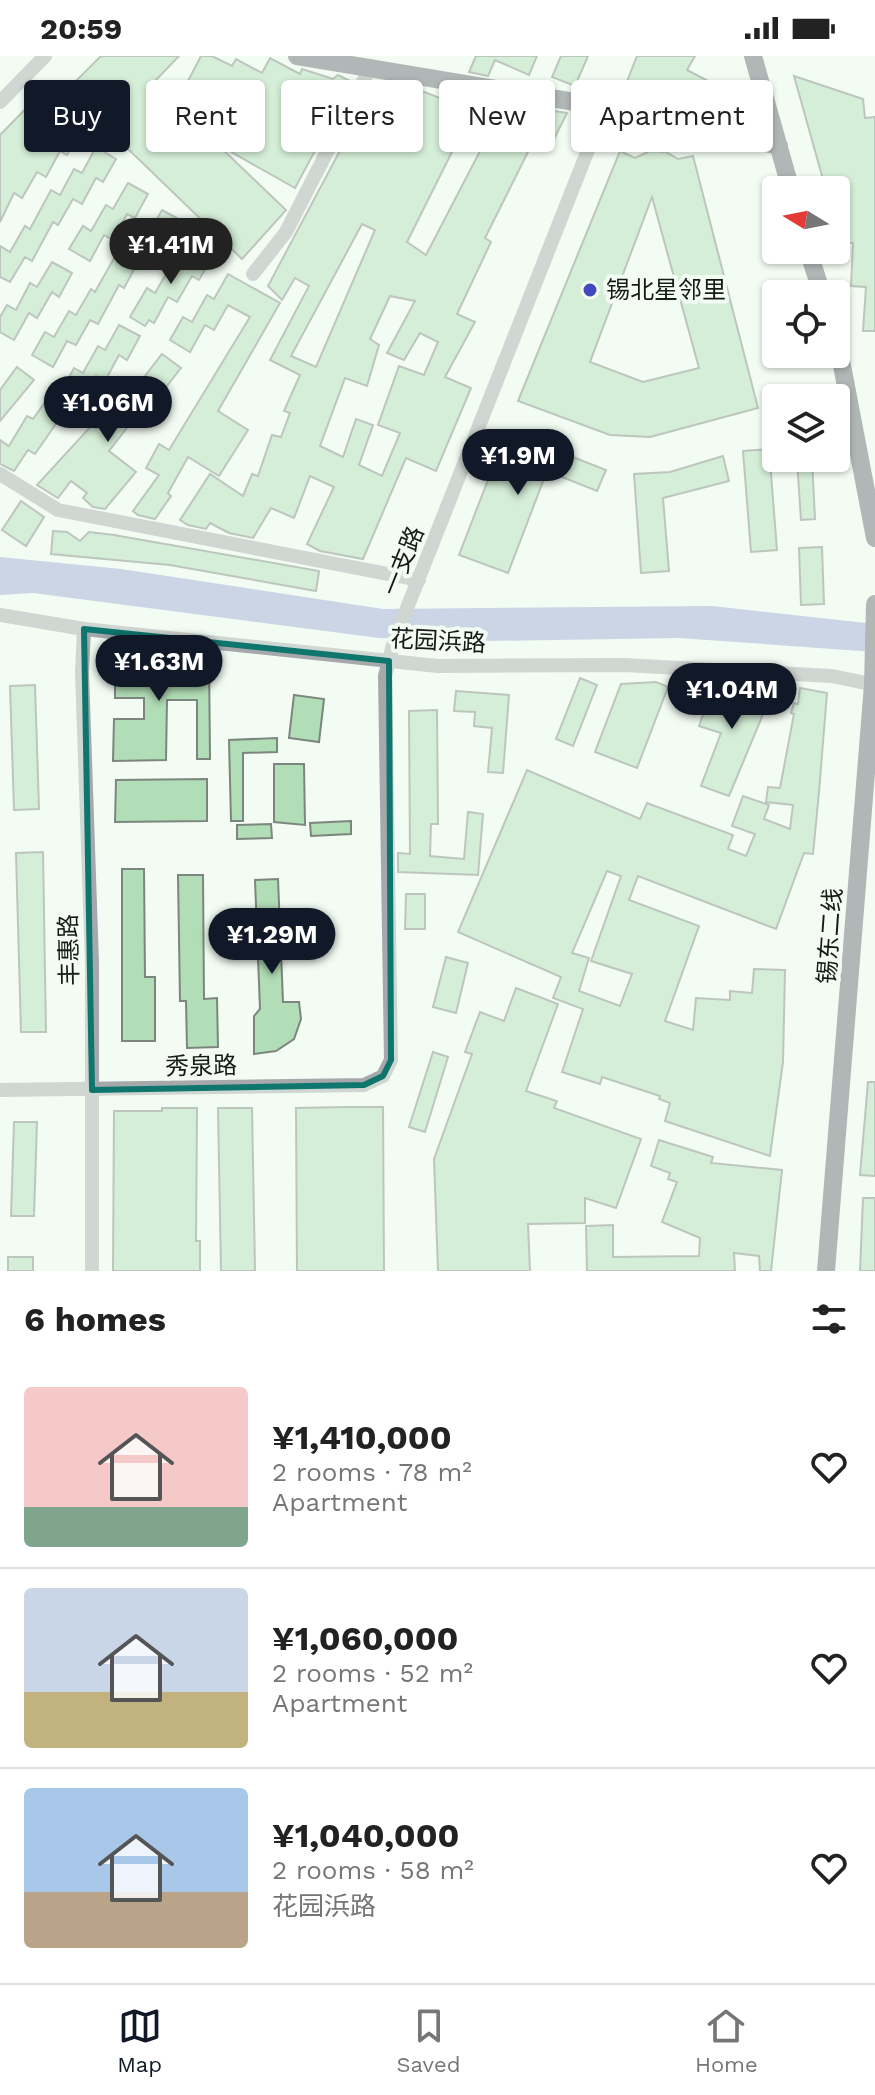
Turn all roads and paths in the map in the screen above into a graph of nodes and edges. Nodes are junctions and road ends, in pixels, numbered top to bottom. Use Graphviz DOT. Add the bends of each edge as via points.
graph roads {
  1 [pos="45,56"];
  2 [pos="297,56"];
  3 [pos="753,56"];
  4 [pos="371,66"];
  5 [pos="571,101"];
  6 [pos="0,102"];
  7 [pos="773,145"];
  8 [pos="779,146"];
  9 [pos="587,152"];
  10 [pos="787,176"];
  11 [pos="253,274"];
  12 [pos="842,368"];
  13 [pos="0,474"];
  14 [pos="875,538"];
  15 [pos="417,587"];
  16 [pos="875,604"];
  17 [pos="0,615"];
  18 [pos="874,619"];
  19 [pos="84,629"];
  20 [pos="389,661"];
  21 [pos="874,685"];
  22 [pos="391,1060"];
  23 [pos="0,1090"];
  24 [pos="92,1090"];
  25 [pos="92,1271"];
  26 [pos="826,1271"];
  1 -- 6 [label="street"];
  2 -- 4 [label="main road"];
  3 -- 8 [label="main road"];
  4 -- 5 [label="main road"];
  4 -- 11 [label="street" via="286,232"];
  7 -- 8 [label="main road"];
  8 -- 10 [label="main road"];
  9 -- 15 [label="street, 一支路"];
  12 -- 14 [label="main road"];
  13 -- 15 [label="street" via="58,510"];
  15 -- 20 [label="street, 一支路"];
  16 -- 18 [label="main road, 锡东二线"];
  17 -- 19 [label="street, 花园浜路"];
  18 -- 21 [label="main road, 锡东二线"];
  19 -- 20 [label="street, 花园浜路"];
  19 -- 24 [label="street, 丰惠路"];
  20 -- 21 [label="street, 花园浜路" via="653,667 832,676"];
  20 -- 22 [label="street, 一支路" via="385,676"];
  21 -- 26 [label="main road, 锡东二线"];
  22 -- 24 [label="street, 秀泉路" via="383,1076 364,1085"];
  23 -- 24 [label="street, 秀泉路"];
  24 -- 25 [label="street, 丰惠路"];
}
